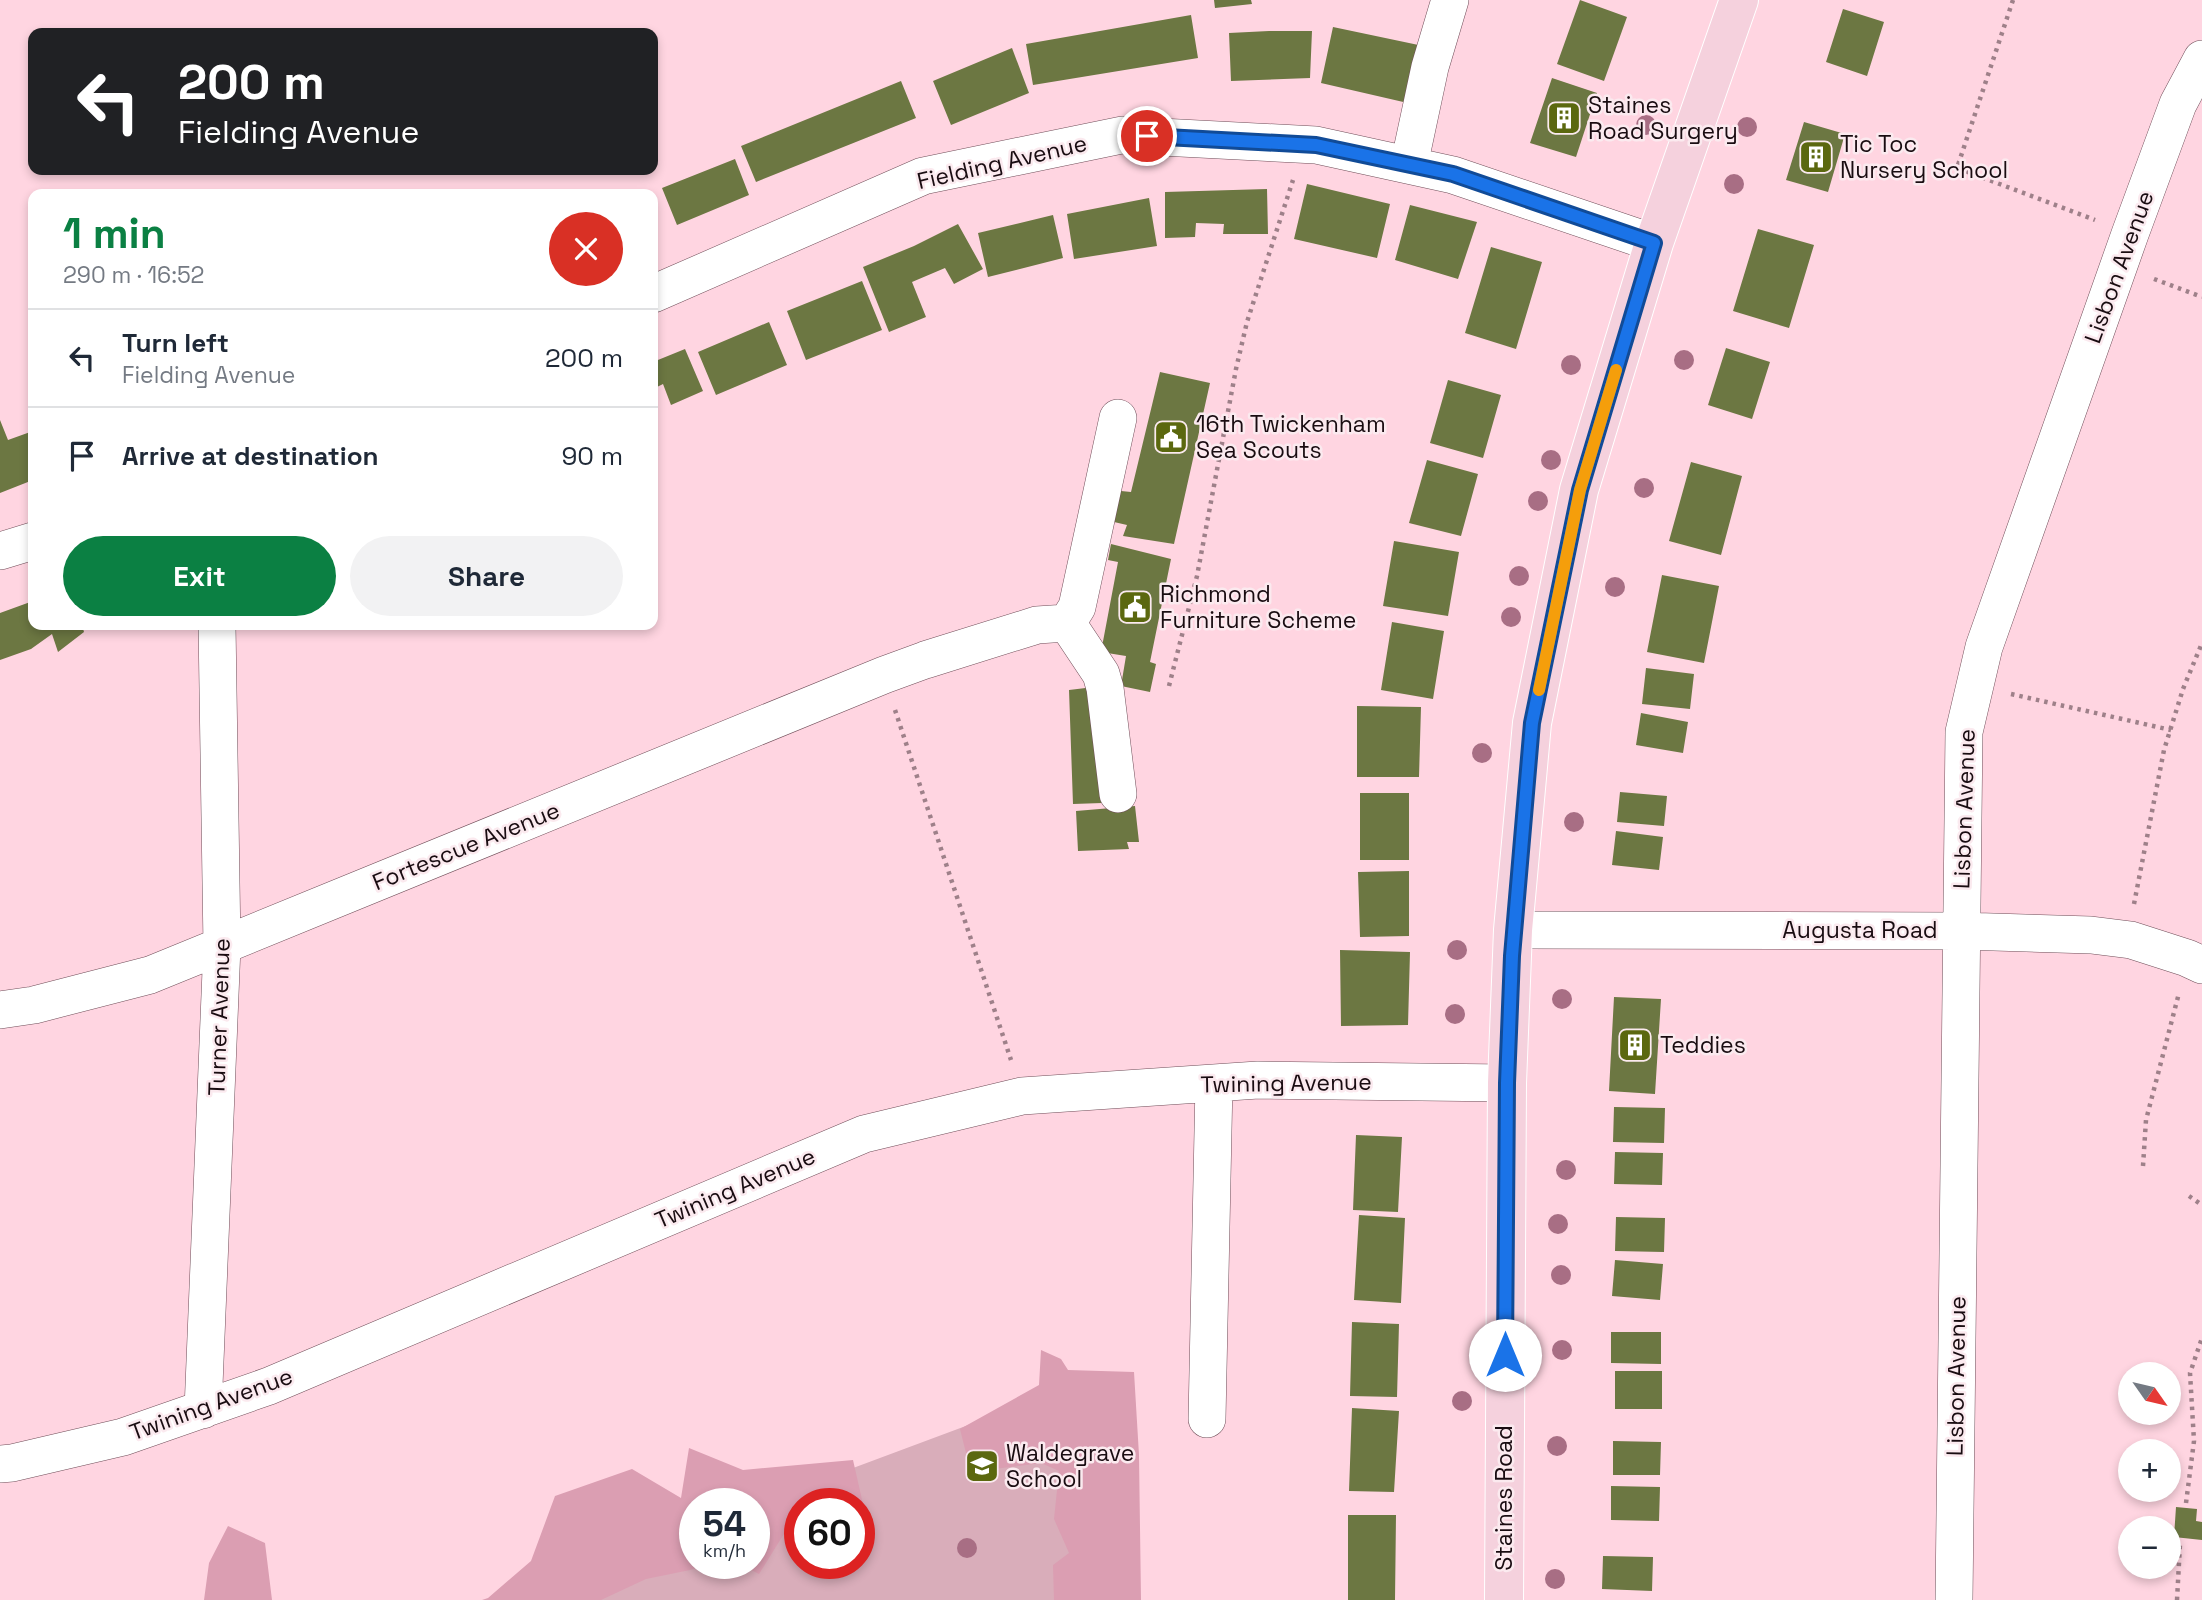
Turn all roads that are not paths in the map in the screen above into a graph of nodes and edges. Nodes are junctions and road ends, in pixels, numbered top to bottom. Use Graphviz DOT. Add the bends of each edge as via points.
graph roads {
  1 [pos="1450,0"];
  2 [pos="1739,0"];
  3 [pos="2202,59"];
  4 [pos="1409,165"];
  5 [pos="1654,243"];
  6 [pos="658,292"];
  7 [pos="1118,418"];
  8 [pos="28,543"];
  9 [pos="0,551"];
  10 [pos="1067,622"];
  11 [pos="217,630"];
  12 [pos="1118,794"];
  13 [pos="1513,930"];
  14 [pos="1961,931"];
  15 [pos="222,946"];
  16 [pos="2195,962"];
  17 [pos="0,1010"];
  18 [pos="1214,1083"];
  19 [pos="1507,1083"];
  20 [pos="203,1410"];
  21 [pos="1207,1419"];
  22 [pos="0,1464"];
  23 [pos="1504,1600"];
  24 [pos="1954,1600"];
  1 -- 4 [label="street"];
  2 -- 5 [label="main road, Staines Road"];
  3 -- 14 [label="street, Lisbon Avenue" via="2178,104 1984,647 1964,732"];
  4 -- 5 [label="street, Fielding Avenue" via="1453,174"];
  4 -- 6 [label="street, Fielding Avenue" via="1316,145 1122,135 923,176"];
  5 -- 13 [label="main road, Staines Road" via="1574,517 1532,723"];
  7 -- 10 [label="street" via="1077,607"];
  8 -- 9 [label="street"];
  10 -- 12 [label="street" via="1101,674"];
  10 -- 15 [label="street, Fortescue Avenue" via="1043,623 925,660"];
  11 -- 15 [label="street, Turner Avenue"];
  13 -- 14 [label="street, Augusta Road"];
  13 -- 19 [label="main road, Staines Road"];
  14 -- 16 [label="street, Augusta Road" via="2131,940"];
  14 -- 24 [label="street, Lisbon Avenue"];
  15 -- 17 [label="street, Fortescue Avenue" via="150,975"];
  15 -- 20 [label="street, Turner Avenue"];
  18 -- 19 [label="street, Twining Avenue"];
  18 -- 20 [label="street, Twining Avenue" via="1023,1096 864,1134 270,1386"];
  18 -- 21 [label="street"];
  19 -- 23 [label="main road, Staines Road"];
  20 -- 22 [label="street, Twining Avenue" via="123,1437"];
}
